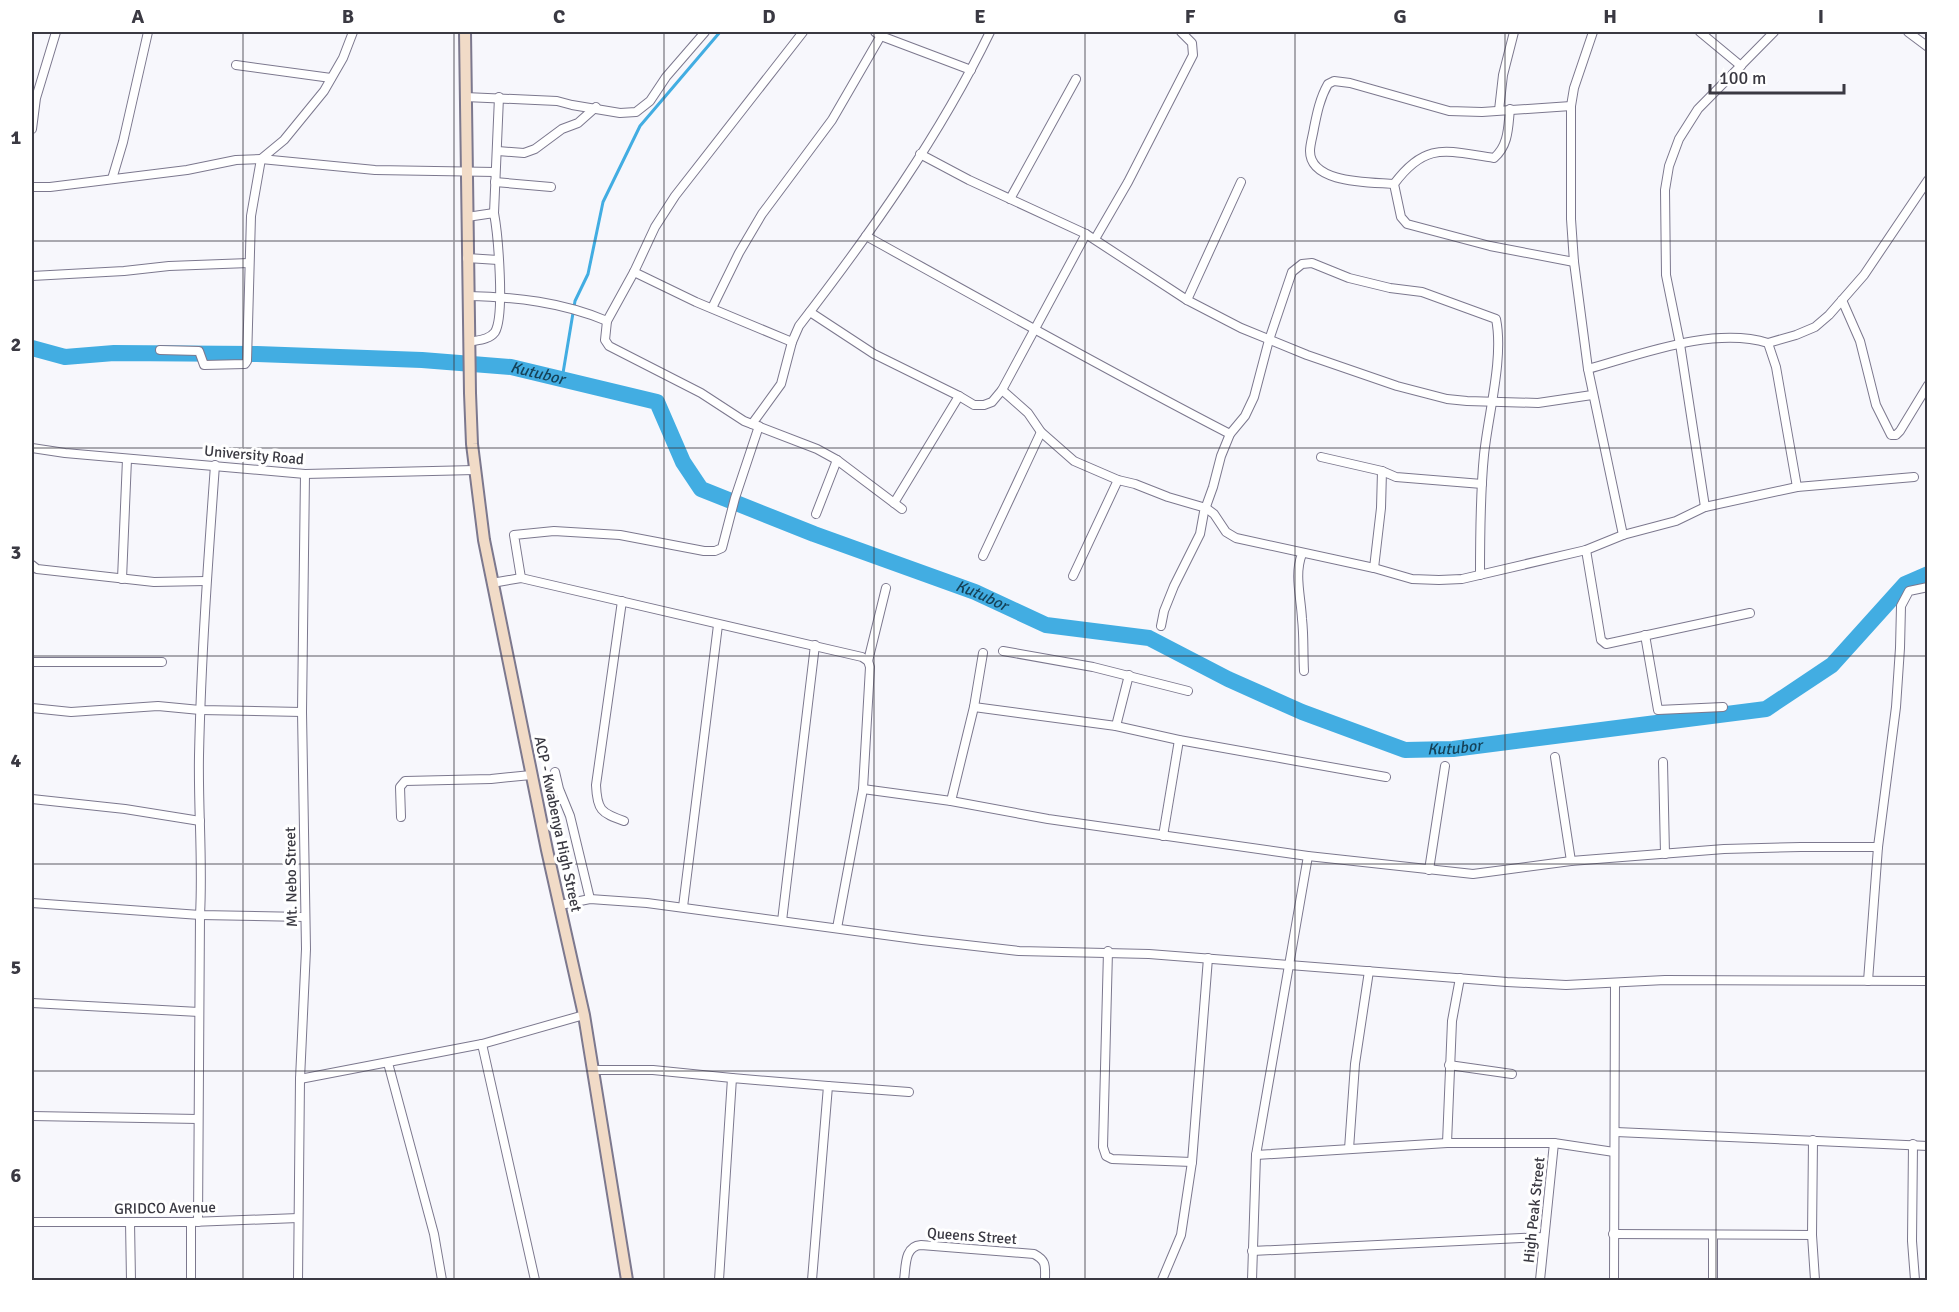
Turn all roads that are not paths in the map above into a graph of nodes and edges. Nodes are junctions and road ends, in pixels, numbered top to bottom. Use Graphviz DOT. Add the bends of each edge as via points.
graph roads {
  1 [pos="56,32"];
  2 [pos="148,32"];
  3 [pos="353,32"];
  4 [pos="465,32"];
  5 [pos="705,32"];
  6 [pos="803,32"];
  7 [pos="990,32"];
  8 [pos="1181,32"];
  9 [pos="1514,32"];
  10 [pos="1593,32"];
  11 [pos="1700,32"];
  12 [pos="1774,32"];
  13 [pos="1908,32"];
  14 [pos="880,33"];
  15 [pos="1928,47"];
  16 [pos="236,65"];
  17 [pos="1741,66"];
  18 [pos="971,70"];
  19 [pos="331,78"];
  20 [pos="1076,80"];
  21 [pos="465,97"];
  22 [pos="499,98"];
  23 [pos="1570,106"];
  24 [pos="596,107"];
  25 [pos="1510,109"];
  26 [pos="1500,110"];
  27 [pos="32,129"];
  28 [pos="498,152"];
  29 [pos="920,154"];
  30 [pos="261,159"];
  31 [pos="495,172"];
  32 [pos="467,173"];
  33 [pos="112,179"];
  34 [pos="1928,180"];
  35 [pos="495,182"];
  36 [pos="1241,182"];
  37 [pos="1394,184"];
  38 [pos="32,187"];
  39 [pos="551,187"];
  40 [pos="1010,199"];
  41 [pos="494,213"];
  42 [pos="467,218"];
  43 [pos="1086,234"];
  44 [pos="866,236"];
  45 [pos="1095,239"];
  46 [pos="467,258"];
  47 [pos="498,260"];
  48 [pos="1574,262"];
  49 [pos="249,263"];
  50 [pos="634,272"];
  51 [pos="32,276"];
  52 [pos="468,296"];
  53 [pos="500,297"];
  54 [pos="1187,300"];
  55 [pos="1842,300"];
  56 [pos="712,308"];
  57 [pos="810,312"];
  58 [pos="607,321"];
  59 [pos="1035,328"];
  60 [pos="1269,340"];
  61 [pos="469,342"];
  62 [pos="792,342"];
  63 [pos="1768,343"];
  64 [pos="1680,344"];
  65 [pos="160,350"];
  66 [pos="1588,369"];
  67 [pos="1928,385"];
  68 [pos="1002,390"];
  69 [pos="1592,395"];
  70 [pos="959,396"];
  71 [pos="1491,401"];
  72 [pos="756,425"];
  73 [pos="1041,432"];
  74 [pos="1230,434"];
  75 [pos="32,448"];
  76 [pos="1320,457"];
  77 [pos="127,459"];
  78 [pos="837,460"];
  79 [pos="215,465"];
  80 [pos="475,470"];
  81 [pos="1382,471"];
  82 [pos="305,474"];
  83 [pos="1914,477"];
  84 [pos="1118,480"];
  85 [pos="1482,484"];
  86 [pos="1797,487"];
  87 [pos="894,503"];
  88 [pos="1705,507"];
  89 [pos="1206,508"];
  90 [pos="902,509"];
  91 [pos="816,514"];
  92 [pos="1623,535"];
  93 [pos="1586,550"];
  94 [pos="1302,554"];
  95 [pos="983,556"];
  96 [pos="32,565"];
  97 [pos="1374,568"];
  98 [pos="1480,575"];
  99 [pos="1072,576"];
  100 [pos="520,578"];
  101 [pos="122,579"];
  102 [pos="206,581"];
  103 [pos="492,583"];
  104 [pos="1928,587"];
  105 [pos="886,588"];
  106 [pos="622,601"];
  107 [pos="1750,613"];
  108 [pos="718,625"];
  109 [pos="1161,626"];
  110 [pos="1645,635"];
  111 [pos="815,645"];
  112 [pos="1003,651"];
  113 [pos="983,654"];
  114 [pos="868,661"];
  115 [pos="32,662"];
  116 [pos="162,662"];
  117 [pos="1304,671"];
  118 [pos="1129,675"];
  119 [pos="1188,691"];
  120 [pos="974,707"];
  121 [pos="1723,707"];
  122 [pos="32,708"];
  123 [pos="200,710"];
  124 [pos="302,711"];
  125 [pos="1116,726"];
  126 [pos="1179,740"];
  127 [pos="1555,757"];
  128 [pos="1663,762"];
  129 [pos="1445,766"];
  130 [pos="555,772"];
  131 [pos="531,775"];
  132 [pos="1386,777"];
  133 [pos="863,789"];
  134 [pos="32,799"];
  135 [pos="951,801"];
  136 [pos="401,817"];
  137 [pos="200,821"];
  138 [pos="624,821"];
  139 [pos="1163,836"];
  140 [pos="1878,847"];
  141 [pos="1665,854"];
  142 [pos="1308,856"];
  143 [pos="1571,861"];
  144 [pos="1429,870"];
  145 [pos="590,899"];
  146 [pos="32,903"];
  147 [pos="560,905"];
  148 [pos="683,907"];
  149 [pos="200,915"];
  150 [pos="304,917"];
  151 [pos="782,921"];
  152 [pos="837,928"];
  153 [pos="1108,951"];
  154 [pos="1208,958"];
  155 [pos="1290,966"];
  156 [pos="1369,971"];
  157 [pos="1460,978"];
  158 [pos="1868,981"];
  159 [pos="1928,981"];
  160 [pos="1615,984"];
  161 [pos="32,1003"];
  162 [pos="199,1012"];
  163 [pos="584,1015"];
  164 [pos="482,1044"];
  165 [pos="388,1063"];
  166 [pos="1449,1065"];
  167 [pos="594,1070"];
  168 [pos="1512,1074"];
  169 [pos="732,1077"];
  170 [pos="300,1079"];
  171 [pos="828,1086"];
  172 [pos="909,1092"];
  173 [pos="32,1116"];
  174 [pos="198,1119"];
  175 [pos="1616,1132"];
  176 [pos="1813,1140"];
  177 [pos="1447,1143"];
  178 [pos="1554,1143"];
  179 [pos="1913,1144"];
  180 [pos="1928,1146"];
  181 [pos="1349,1149"];
  182 [pos="1614,1152"];
  183 [pos="1256,1155"];
  184 [pos="1192,1162"];
  185 [pos="298,1218"];
  186 [pos="32,1222"];
  187 [pos="130,1222"];
  188 [pos="194,1222"];
  189 [pos="1613,1234"];
  190 [pos="1713,1235"];
  191 [pos="1812,1235"];
  192 [pos="1544,1237"];
  193 [pos="1252,1251"];
  194 [pos="130,1281"];
  195 [pos="191,1281"];
  196 [pos="298,1281"];
  197 [pos="442,1281"];
  198 [pos="535,1281"];
  199 [pos="627,1281"];
  200 [pos="719,1281"];
  201 [pos="812,1281"];
  202 [pos="904,1281"];
  203 [pos="1045,1281"];
  204 [pos="1162,1281"];
  205 [pos="1252,1281"];
  206 [pos="1540,1281"];
  207 [pos="1614,1281"];
  208 [pos="1713,1281"];
  209 [pos="1815,1281"];
  210 [pos="1915,1281"];
  1 -- 27 [label="street" via="36,98"];
  2 -- 33 [label="street"];
  3 -- 19 [label="street"];
  4 -- 21 [label="main road, ACP - Kwabenya High Street"];
  5 -- 24 [label="street" via="642,109 629,113"];
  6 -- 50 [label="street" via="675,196"];
  7 -- 18 [label="street"];
  8 -- 45 [label="street" via="1192,43 1193,55"];
  9 -- 26 [label="street" via="1503,75"];
  10 -- 23 [label="street"];
  11 -- 17 [label="street"];
  12 -- 17 [label="street"];
  13 -- 15 [label="street"];
  14 -- 18 [label="street"];
  14 -- 56 [label="street" via="832,120 762,214"];
  16 -- 19 [label="street"];
  17 -- 64 [label="street" via="1698,109 1679,139 1669,166 1665,190 1666,275"];
  18 -- 29 [label="street"];
  19 -- 30 [label="street" via="300,122"];
  20 -- 40 [label="street"];
  21 -- 22 [label="street"];
  21 -- 32 [label="main road, ACP - Kwabenya High Street"];
  22 -- 24 [label="street" via="557,100"];
  22 -- 28 [label="street"];
  23 -- 25 [label="street"];
  23 -- 48 [label="street"];
  24 -- 28 [label="street" via="535,149 524,153"];
  25 -- 26 [label="street"];
  25 -- 37 [label="street" via="1506,142 1494,158 1434,152 1420,156"];
  26 -- 37 [label="street" via="1449,111 1350,83 1328,84 1310,153 1314,166 1335,177"];
  28 -- 31 [label="street"];
  29 -- 40 [label="street"];
  29 -- 44 [label="street"];
  30 -- 32 [label="street" via="375,170"];
  30 -- 33 [label="street"];
  30 -- 49 [label="street" via="251,216"];
  31 -- 32 [label="street"];
  31 -- 35 [label="street"];
  32 -- 42 [label="main road, ACP - Kwabenya High Street"];
  33 -- 38 [label="street"];
  34 -- 55 [label="street" via="1864,275"];
  35 -- 39 [label="street"];
  35 -- 41 [label="street"];
  36 -- 54 [label="street"];
  37 -- 48 [label="street" via="1401,217 1407,224 1490,246"];
  40 -- 43 [label="street"];
  41 -- 42 [label="street"];
  41 -- 47 [label="street"];
  42 -- 46 [label="main road, ACP - Kwabenya High Street"];
  43 -- 45 [label="street"];
  43 -- 59 [label="street"];
  44 -- 57 [label="street"];
  44 -- 59 [label="street"];
  45 -- 54 [label="street"];
  46 -- 47 [label="street"];
  46 -- 52 [label="main road, ACP - Kwabenya High Street"];
  47 -- 53 [label="street"];
  48 -- 66 [label="street"];
  49 -- 51 [label="street"];
  49 -- 65 [label="street" via="248,351 244,364 204,364 199,351"];
  50 -- 56 [label="street"];
  50 -- 58 [label="street"];
  52 -- 53 [label="street"];
  52 -- 61 [label="main road, ACP - Kwabenya High Street"];
  53 -- 58 [label="street" via="582,310"];
  53 -- 61 [label="street" via="496,330 490,338"];
  54 -- 60 [label="street"];
  55 -- 63 [label="street" via="1815,327"];
  55 -- 67 [label="street" via="1860,341 1876,405 1891,435 1900,431"];
  56 -- 62 [label="street"];
  57 -- 62 [label="street"];
  57 -- 70 [label="street" via="874,354"];
  58 -- 72 [label="street" via="605,340 609,346"];
  59 -- 68 [label="street"];
  59 -- 74 [label="street"];
  60 -- 71 [label="street" via="1396,386 1447,399"];
  60 -- 71 [label="street" via="1292,272 1302,264 1312,262 1349,278 1422,292 1496,319 1496,372"];
  60 -- 74 [label="street" via="1254,397"];
  61 -- 80 [label="main road, ACP - Kwabenya High Street"];
  62 -- 72 [label="street" via="781,384"];
  63 -- 64 [label="street" via="1733,337"];
  63 -- 86 [label="street" via="1776,367"];
  64 -- 66 [label="street"];
  64 -- 88 [label="street"];
  66 -- 69 [label="street"];
  68 -- 70 [label="street" via="984,405 974,405"];
  68 -- 73 [label="street" via="1028,413"];
  69 -- 71 [label="street" via="1538,403"];
  69 -- 92 [label="street"];
  70 -- 87 [label="street"];
  71 -- 85 [label="street"];
  72 -- 78 [label="street"];
  72 -- 100 [label="street" via="722,548 704,551 620,535 554,531 514,535"];
  73 -- 84 [label="street" via="1074,460"];
  73 -- 95 [label="street"];
  74 -- 89 [label="street"];
  75 -- 77 [label="street, University Road"];
  76 -- 81 [label="street"];
  77 -- 79 [label="street, University Road"];
  77 -- 101 [label="street"];
  78 -- 87 [label="street"];
  78 -- 91 [label="street"];
  79 -- 82 [label="street, University Road"];
  79 -- 102 [label="street"];
  80 -- 82 [label="street, University Road"];
  80 -- 103 [label="main road, ACP - Kwabenya High Street"];
  81 -- 85 [label="street" via="1396,477"];
  81 -- 97 [label="street"];
  82 -- 124 [label="street, Mt. Nebo Street"];
  83 -- 86 [label="street"];
  84 -- 89 [label="street"];
  84 -- 99 [label="street"];
  85 -- 98 [label="street"];
  86 -- 88 [label="street"];
  87 -- 90 [label="street"];
  88 -- 92 [label="street" via="1676,521"];
  89 -- 94 [label="street" via="1236,538"];
  89 -- 109 [label="street" via="1198,541 1174,586"];
  92 -- 93 [label="street"];
  93 -- 98 [label="street"];
  93 -- 110 [label="street" via="1601,640 1606,644"];
  94 -- 97 [label="street"];
  94 -- 117 [label="street" via="1298,578"];
  96 -- 101 [label="street" via="37,569"];
  97 -- 98 [label="street" via="1412,579"];
  100 -- 103 [label="street"];
  100 -- 106 [label="street"];
  101 -- 102 [label="street"];
  102 -- 123 [label="street"];
  103 -- 131 [label="main road, ACP - Kwabenya High Street"];
  104 -- 140 [label="street" via="1909,591 1901,606 1896,707"];
  105 -- 114 [label="street"];
  106 -- 108 [label="street"];
  106 -- 138 [label="street" via="596,785 598,807"];
  107 -- 110 [label="street"];
  108 -- 111 [label="street"];
  108 -- 148 [label="street"];
  110 -- 121 [label="street" via="1658,710"];
  111 -- 114 [label="street"];
  111 -- 151 [label="street"];
  112 -- 118 [label="street"];
  113 -- 120 [label="street"];
  114 -- 133 [label="street"];
  115 -- 116 [label="street"];
  118 -- 119 [label="street"];
  118 -- 125 [label="street"];
  120 -- 125 [label="street"];
  120 -- 135 [label="street"];
  122 -- 123 [label="street" via="71,712 158,706"];
  123 -- 124 [label="street"];
  123 -- 137 [label="street"];
  124 -- 150 [label="street, Mt. Nebo Street"];
  125 -- 126 [label="street"];
  126 -- 132 [label="street"];
  126 -- 139 [label="street"];
  127 -- 143 [label="street"];
  128 -- 141 [label="street"];
  129 -- 144 [label="street"];
  130 -- 145 [label="street"];
  131 -- 136 [label="street" via="405,781 400,787"];
  131 -- 147 [label="main road, ACP - Kwabenya High Street"];
  133 -- 135 [label="street"];
  133 -- 152 [label="street"];
  134 -- 137 [label="street"];
  135 -- 139 [label="street"];
  137 -- 149 [label="street"];
  139 -- 142 [label="street"];
  140 -- 141 [label="street" via="1724,849"];
  140 -- 158 [label="street"];
  141 -- 143 [label="street"];
  142 -- 144 [label="street"];
  142 -- 155 [label="street"];
  143 -- 144 [label="street" via="1473,874"];
  145 -- 147 [label="street"];
  145 -- 148 [label="street"];
  146 -- 149 [label="street"];
  147 -- 163 [label="main road, ACP - Kwabenya High Street"];
  148 -- 151 [label="street"];
  149 -- 150 [label="street"];
  149 -- 162 [label="street"];
  150 -- 170 [label="street, Mt. Nebo Street"];
  151 -- 152 [label="street"];
  152 -- 153 [label="street" via="1019,951"];
  153 -- 154 [label="street"];
  153 -- 184 [label="street" via="1103,1147 1106,1156"];
  154 -- 155 [label="street"];
  154 -- 184 [label="street"];
  155 -- 156 [label="street"];
  155 -- 183 [label="street"];
  156 -- 157 [label="street"];
  156 -- 181 [label="street" via="1355,1064"];
  157 -- 160 [label="street"];
  157 -- 166 [label="street"];
  158 -- 159 [label="street"];
  158 -- 160 [label="street" via="1677,980"];
  160 -- 175 [label="street"];
  161 -- 162 [label="street"];
  162 -- 174 [label="street"];
  163 -- 164 [label="street"];
  163 -- 167 [label="main road, ACP - Kwabenya High Street"];
  164 -- 165 [label="street"];
  164 -- 198 [label="street"];
  165 -- 170 [label="street"];
  165 -- 197 [label="street" via="434,1234"];
  166 -- 168 [label="street"];
  166 -- 177 [label="street"];
  167 -- 169 [label="street"];
  167 -- 199 [label="main road, ACP - Kwabenya High Street"];
  169 -- 171 [label="street"];
  169 -- 200 [label="street"];
  170 -- 185 [label="street, Mt. Nebo Street"];
  171 -- 172 [label="street"];
  171 -- 201 [label="street"];
  173 -- 174 [label="street"];
  174 -- 188 [label="street"];
  175 -- 176 [label="street"];
  175 -- 182 [label="street"];
  176 -- 179 [label="street"];
  176 -- 191 [label="street"];
  177 -- 178 [label="street"];
  177 -- 181 [label="street"];
  178 -- 182 [label="street"];
  178 -- 192 [label="street, High Peak Street"];
  179 -- 180 [label="street"];
  179 -- 210 [label="street"];
  181 -- 183 [label="street"];
  182 -- 189 [label="street"];
  183 -- 193 [label="street"];
  184 -- 204 [label="street" via="1181,1235"];
  185 -- 188 [label="street, GRIDCO Avenue"];
  185 -- 196 [label="street, Mt. Nebo Street"];
  186 -- 187 [label="street, GRIDCO Avenue"];
  187 -- 188 [label="street, GRIDCO Avenue"];
  187 -- 194 [label="street"];
  188 -- 195 [label="street"];
  189 -- 190 [label="street"];
  189 -- 207 [label="street"];
  190 -- 191 [label="street"];
  190 -- 208 [label="street"];
  191 -- 209 [label="street"];
  192 -- 193 [label="street"];
  192 -- 206 [label="street, High Peak Street"];
  193 -- 205 [label="street"];
  202 -- 203 [label="street, Queens Street" via="909,1250 921,1245 1034,1254 1042,1258"];
}
